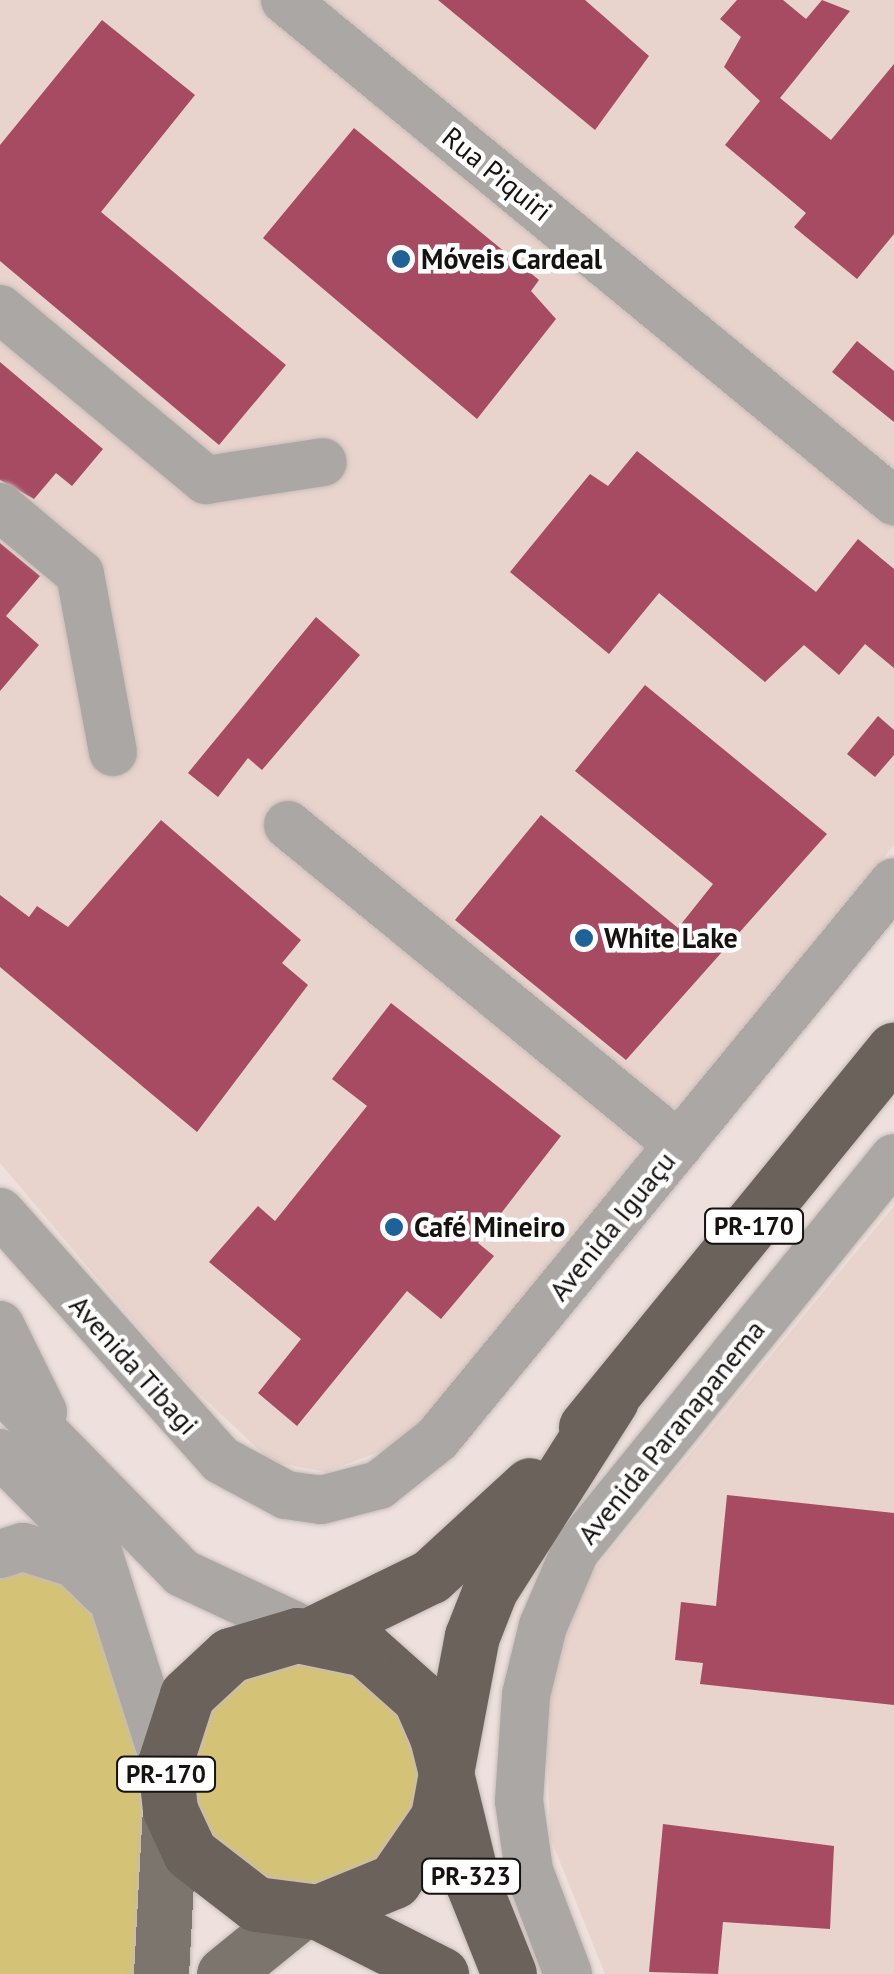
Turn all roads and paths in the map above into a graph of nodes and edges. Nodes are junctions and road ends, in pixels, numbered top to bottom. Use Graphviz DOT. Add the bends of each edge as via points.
graph roads {
  1 [pos="285,0"];
  2 [pos="0,310"];
  3 [pos="323,462"];
  4 [pos="894,502"];
  5 [pos="0,507"];
  6 [pos="113,752"];
  7 [pos="288,825"];
  8 [pos="894,882"];
  9 [pos="894,1050"];
  10 [pos="894,1112"];
  11 [pos="679,1144"];
  12 [pos="894,1158"];
  13 [pos="772,1204"];
  14 [pos="0,1212"];
  15 [pos="0,1325"];
  16 [pos="0,1387"];
  17 [pos="612,1400"];
  18 [pos="0,1453"];
  19 [pos="74,1462"];
  20 [pos="286,1495"];
  21 [pos="0,1554"];
  22 [pos="124,1618"];
  23 [pos="312,1634"];
  24 [pos="446,1773"];
  25 [pos="167,1786"];
  26 [pos="308,1912"];
  27 [pos="161,1974"];
  28 [pos="224,1974"];
  29 [pos="441,1974"];
  30 [pos="509,1974"];
  31 [pos="568,1974"];
  1 -- 4 [label="street, Rua Piquiri"];
  2 -- 3 [label="street" via="206,480"];
  5 -- 6 [label="street" via="80,574"];
  7 -- 11 [label="street"];
  8 -- 11 [label="street, Avenida Iguaçu"];
  9 -- 13 [label="highway, PR-170"];
  10 -- 13 [label="highway"];
  11 -- 20 [label="street, Avenida Iguaçu" via="415,1462 352,1495"];
  12 -- 31 [label="street, Avenida Paranapanema" via="575,1551 542,1626 519,1801 529,1871"];
  13 -- 17 [label="highway, PR-170"];
  14 -- 20 [label="street, Avenida Tibagi" via="220,1460"];
  15 -- 19 [label="street"];
  16 -- 19 [label="street"];
  17 -- 23 [label="highway, PR-170" via="431,1576"];
  17 -- 24 [label="highway, PR-170" via="490,1590"];
  18 -- 22 [label="street" via="98,1552"];
  19 -- 23 [label="street" via="182,1574"];
  21 -- 22 [label="street" via="23,1547 74,1563"];
  22 -- 25 [label="street"];
  23 -- 24 [label="highway" via="394,1668 420,1698"];
  23 -- 25 [label="highway, PR-170" via="246,1646 215,1665 187,1696"];
  24 -- 26 [label="highway, PR-170" via="438,1817 407,1869 380,1892"];
  24 -- 30 [label="highway, PR-323" via="473,1884"];
  25 -- 26 [label="highway, PR-170" via="190,1853 223,1887"];
  25 -- 27 [label="main road"];
  26 -- 28 [label="main road"];
  26 -- 29 [label="highway"];
}
